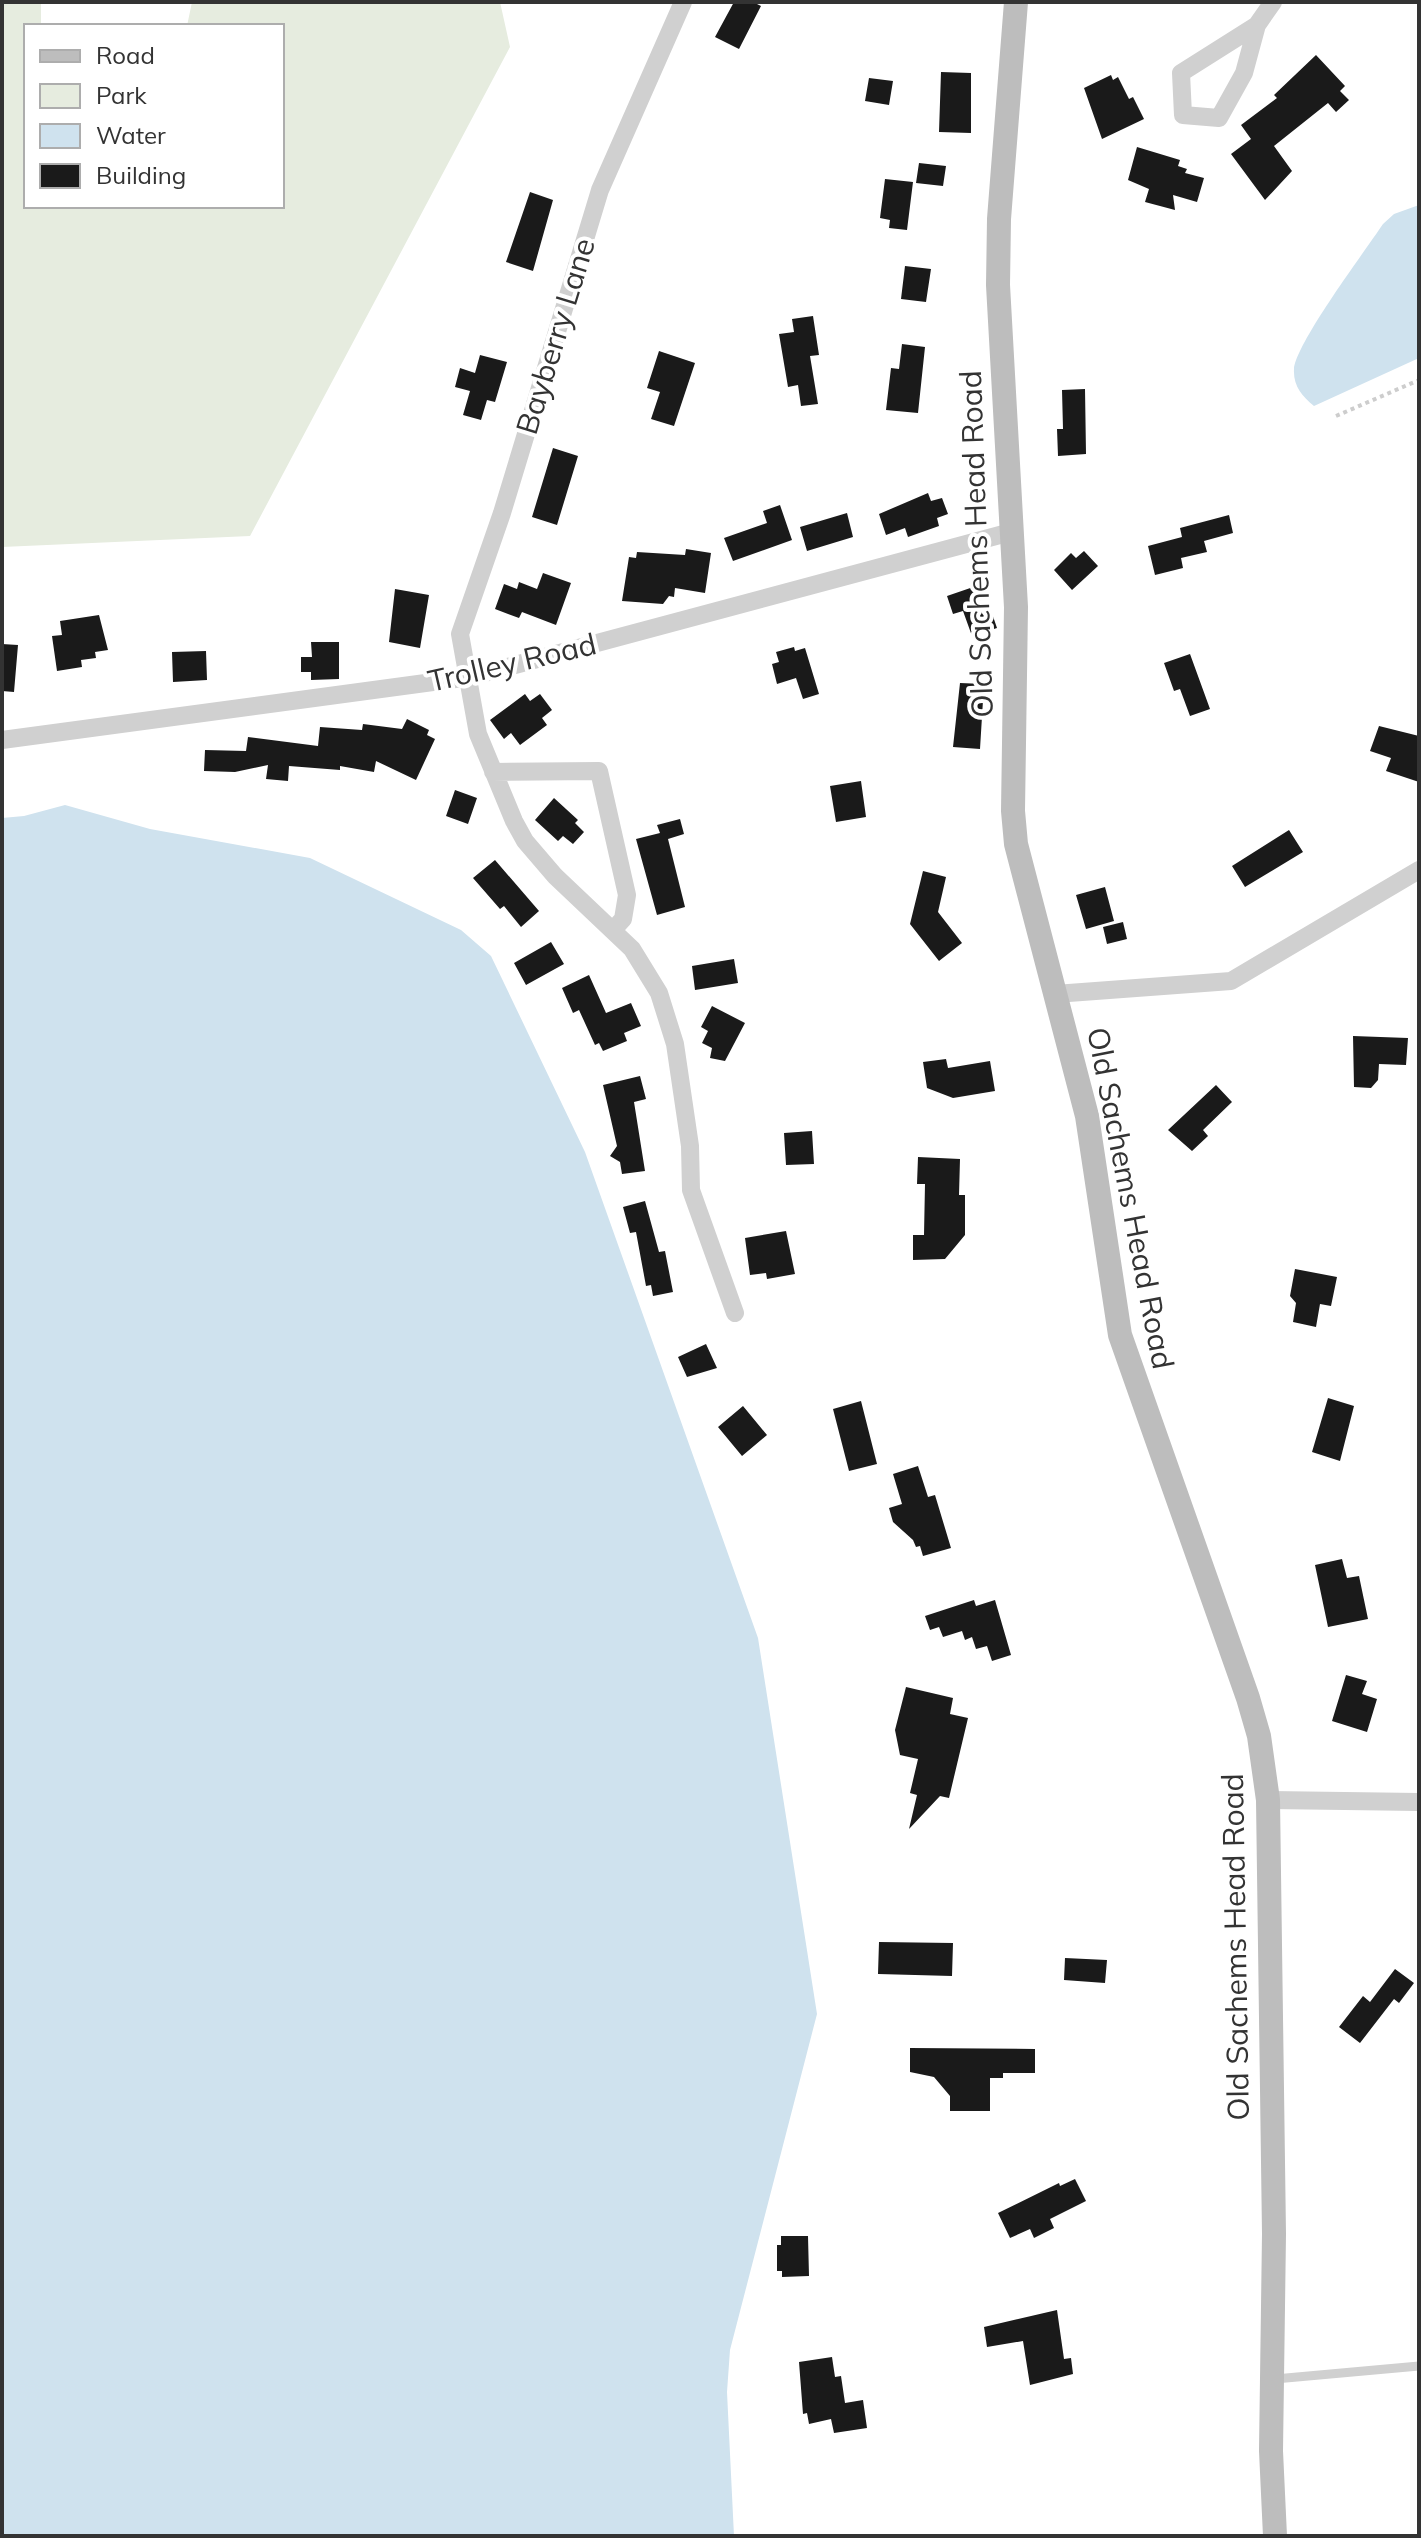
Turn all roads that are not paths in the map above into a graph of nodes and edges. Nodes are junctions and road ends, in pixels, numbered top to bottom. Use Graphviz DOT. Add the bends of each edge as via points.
graph roads {
  1 [pos="683,2"];
  2 [pos="1016,2"];
  3 [pos="1273,2"];
  4 [pos="1257,25"];
  5 [pos="1011,532"];
  6 [pos="470,677"];
  7 [pos="2,740"];
  8 [pos="493,772"];
  9 [pos="1419,870"];
  10 [pos="613,930"];
  11 [pos="1055,994"];
  12 [pos="735,1313"];
  13 [pos="1268,1800"];
  14 [pos="1419,1802"];
  15 [pos="1419,2366"];
  16 [pos="1272,2379"];
  17 [pos="1275,2536"];
  1 -- 6 [label="street, Bayberry Lane" via="600,190 460,634"];
  2 -- 5 [label="street, Old Sachems Head Road" via="998,285"];
  3 -- 4 [label="street"];
  4 -- 4 [label="street" via="1181,73 1183,115 1219,118 1244,73"];
  5 -- 6 [label="street, Trolley Road"];
  5 -- 11 [label="street, Old Sachems Head Road" via="1017,666 1013,811 1024,883"];
  6 -- 7 [label="street, Trolley Road"];
  6 -- 8 [label="street, Bayberry Lane" via="476,723"];
  8 -- 10 [label="street, Bayberry Lane" via="525,841"];
  8 -- 10 [label="street" via="599,771 627,895 623,919"];
  9 -- 11 [label="street" via="1231,981"];
  10 -- 12 [label="street, Bayberry Lane" via="647,969 668,1018 690,1146 691,1190"];
  11 -- 13 [label="street, Old Sachems Head Road" via="1087,1116 1120,1335 1248,1698"];
  13 -- 14 [label="street"];
  13 -- 16 [label="street, Old Sachems Head Road"];
  15 -- 16 [label="lane"];
  16 -- 17 [label="street, Old Sachems Head Road"];
}
